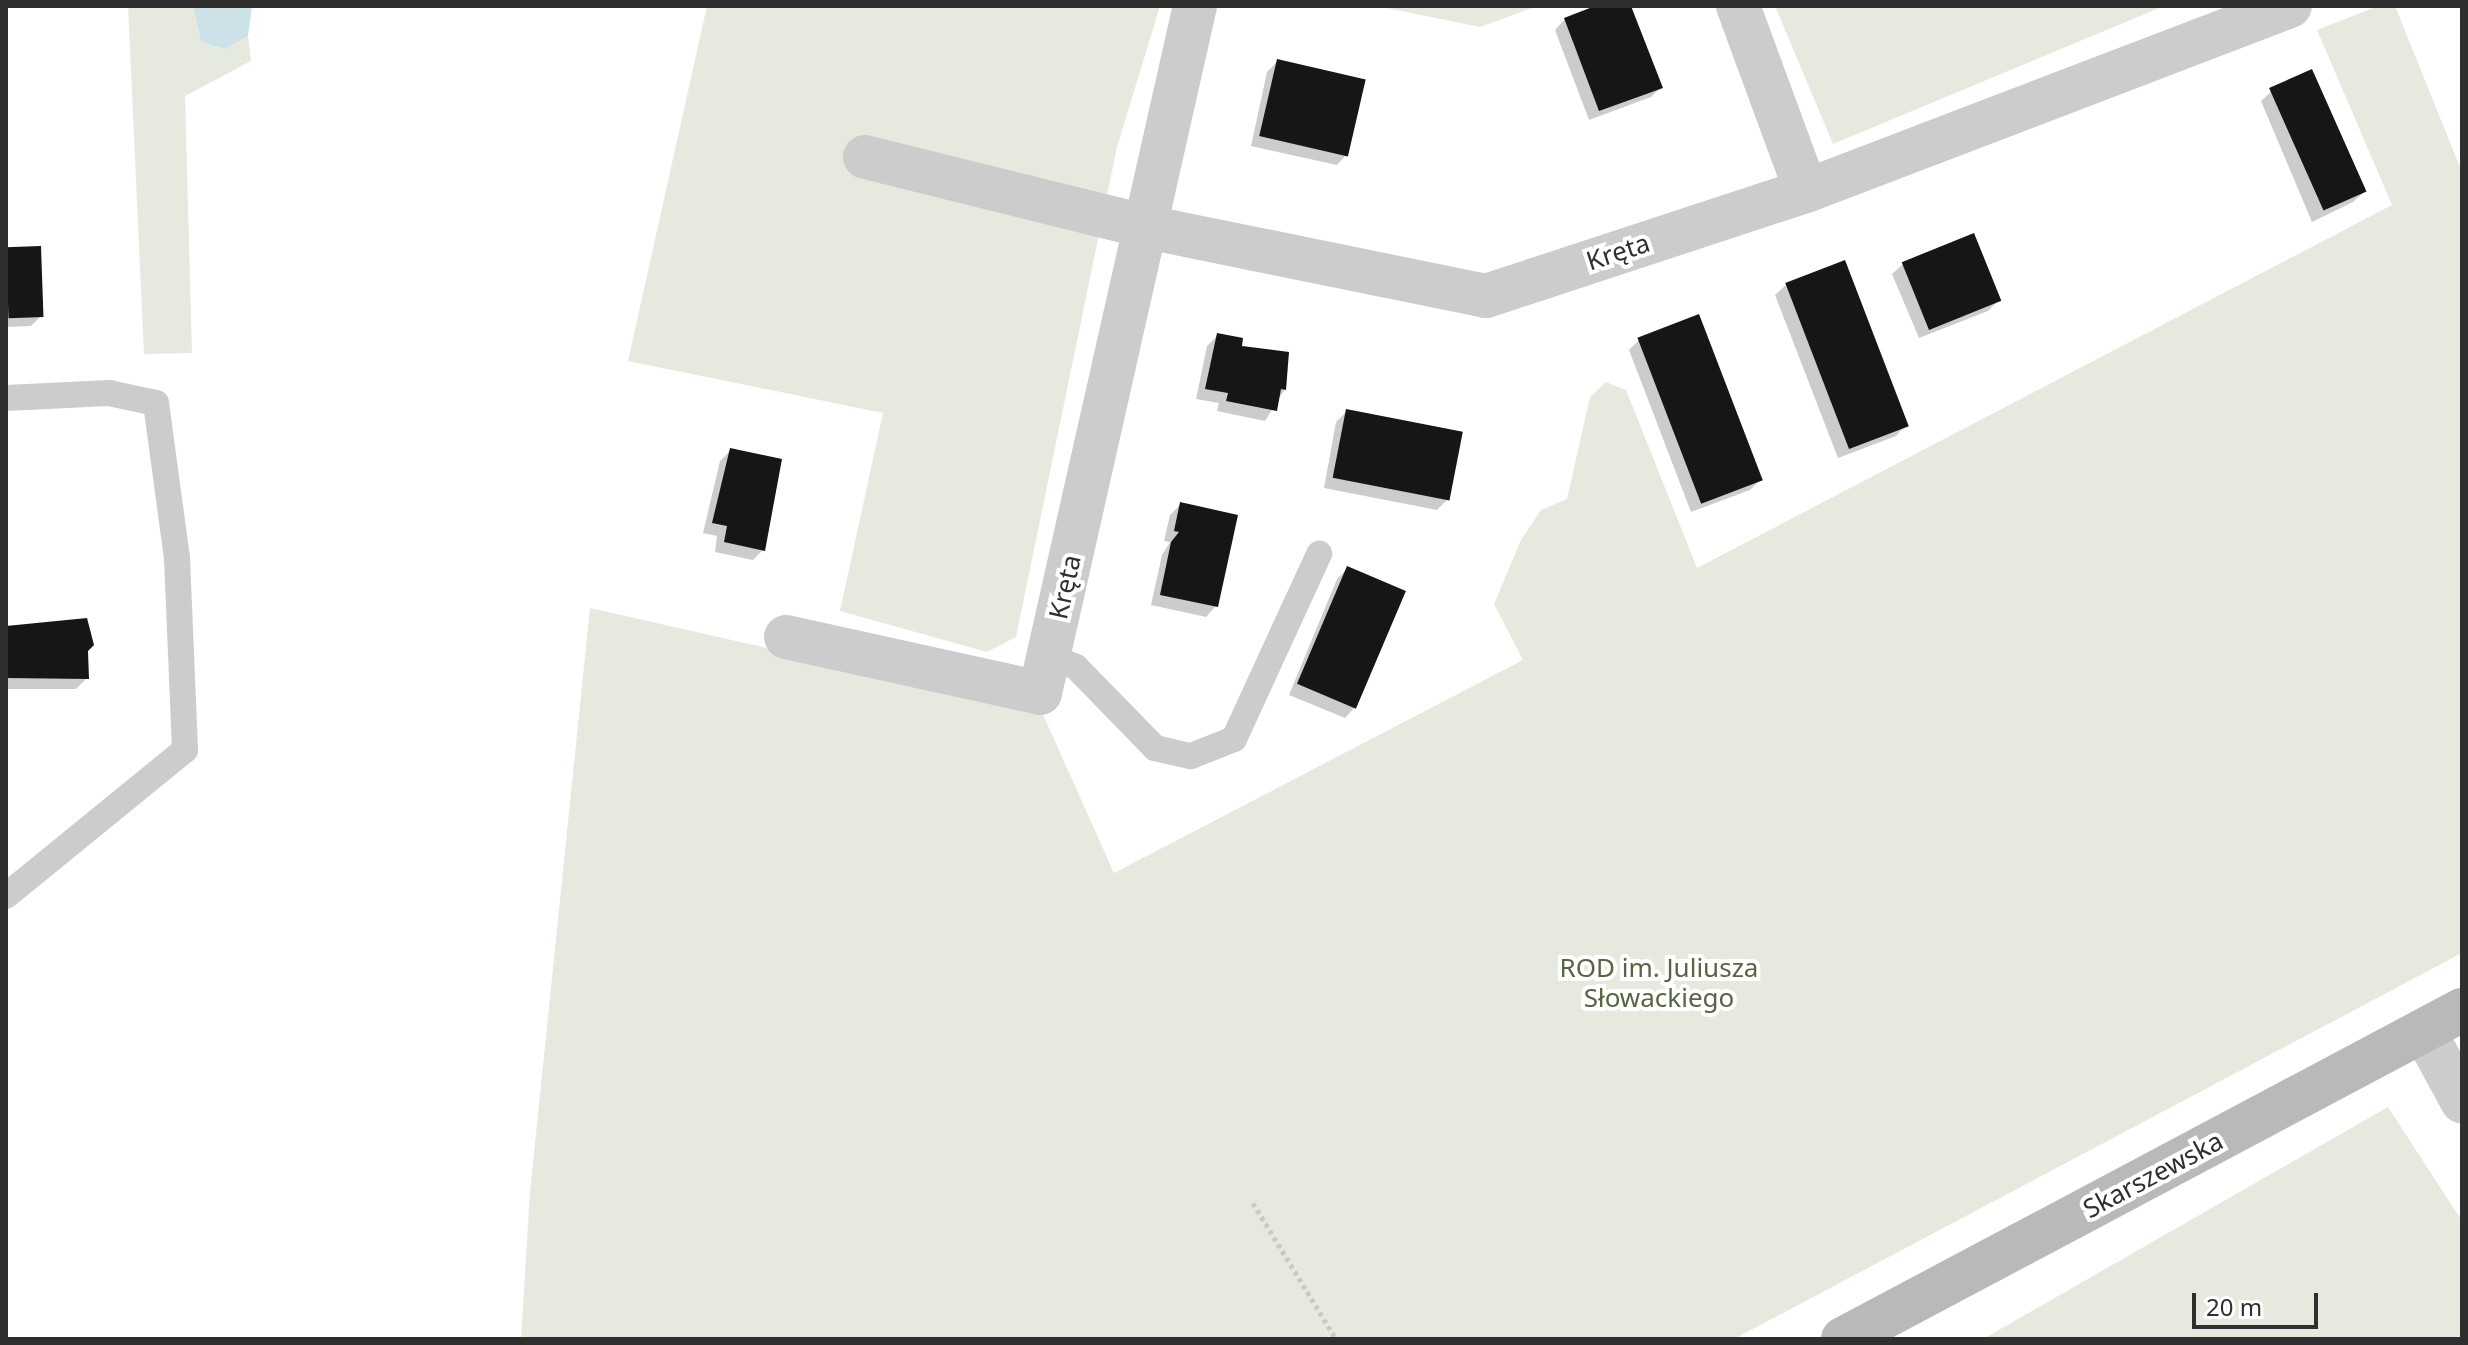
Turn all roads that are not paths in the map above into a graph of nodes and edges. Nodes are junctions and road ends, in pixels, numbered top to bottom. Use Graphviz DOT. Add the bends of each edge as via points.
graph roads {
  1 [pos="1195,6"];
  2 [pos="1738,6"];
  3 [pos="2290,6"];
  4 [pos="865,157"];
  5 [pos="1806,191"];
  6 [pos="1147,227"];
  7 [pos="6,398"];
  8 [pos="1319,554"];
  9 [pos="786,637"];
  10 [pos="1049,656"];
  11 [pos="6,896"];
  12 [pos="2462,1010"];
  13 [pos="2424,1031"];
  14 [pos="2462,1101"];
  15 [pos="1843,1339"];
  1 -- 6 [label="street, Kręta"];
  2 -- 5 [label="street"];
  3 -- 5 [label="street, Kręta"];
  4 -- 6 [label="street, Kręta"];
  5 -- 6 [label="street, Kręta" via="1486,296"];
  6 -- 10 [label="street, Kręta"];
  7 -- 11 [label="lane" via="109,393 156,403 177,558 185,750"];
  8 -- 10 [label="lane" via="1234,739 1191,756 1155,748 1076,667"];
  9 -- 10 [label="street, Kręta" via="1040,693"];
  12 -- 13 [label="main road, Skarszewska"];
  13 -- 14 [label="street"];
  13 -- 15 [label="main road, Skarszewska"];
}
